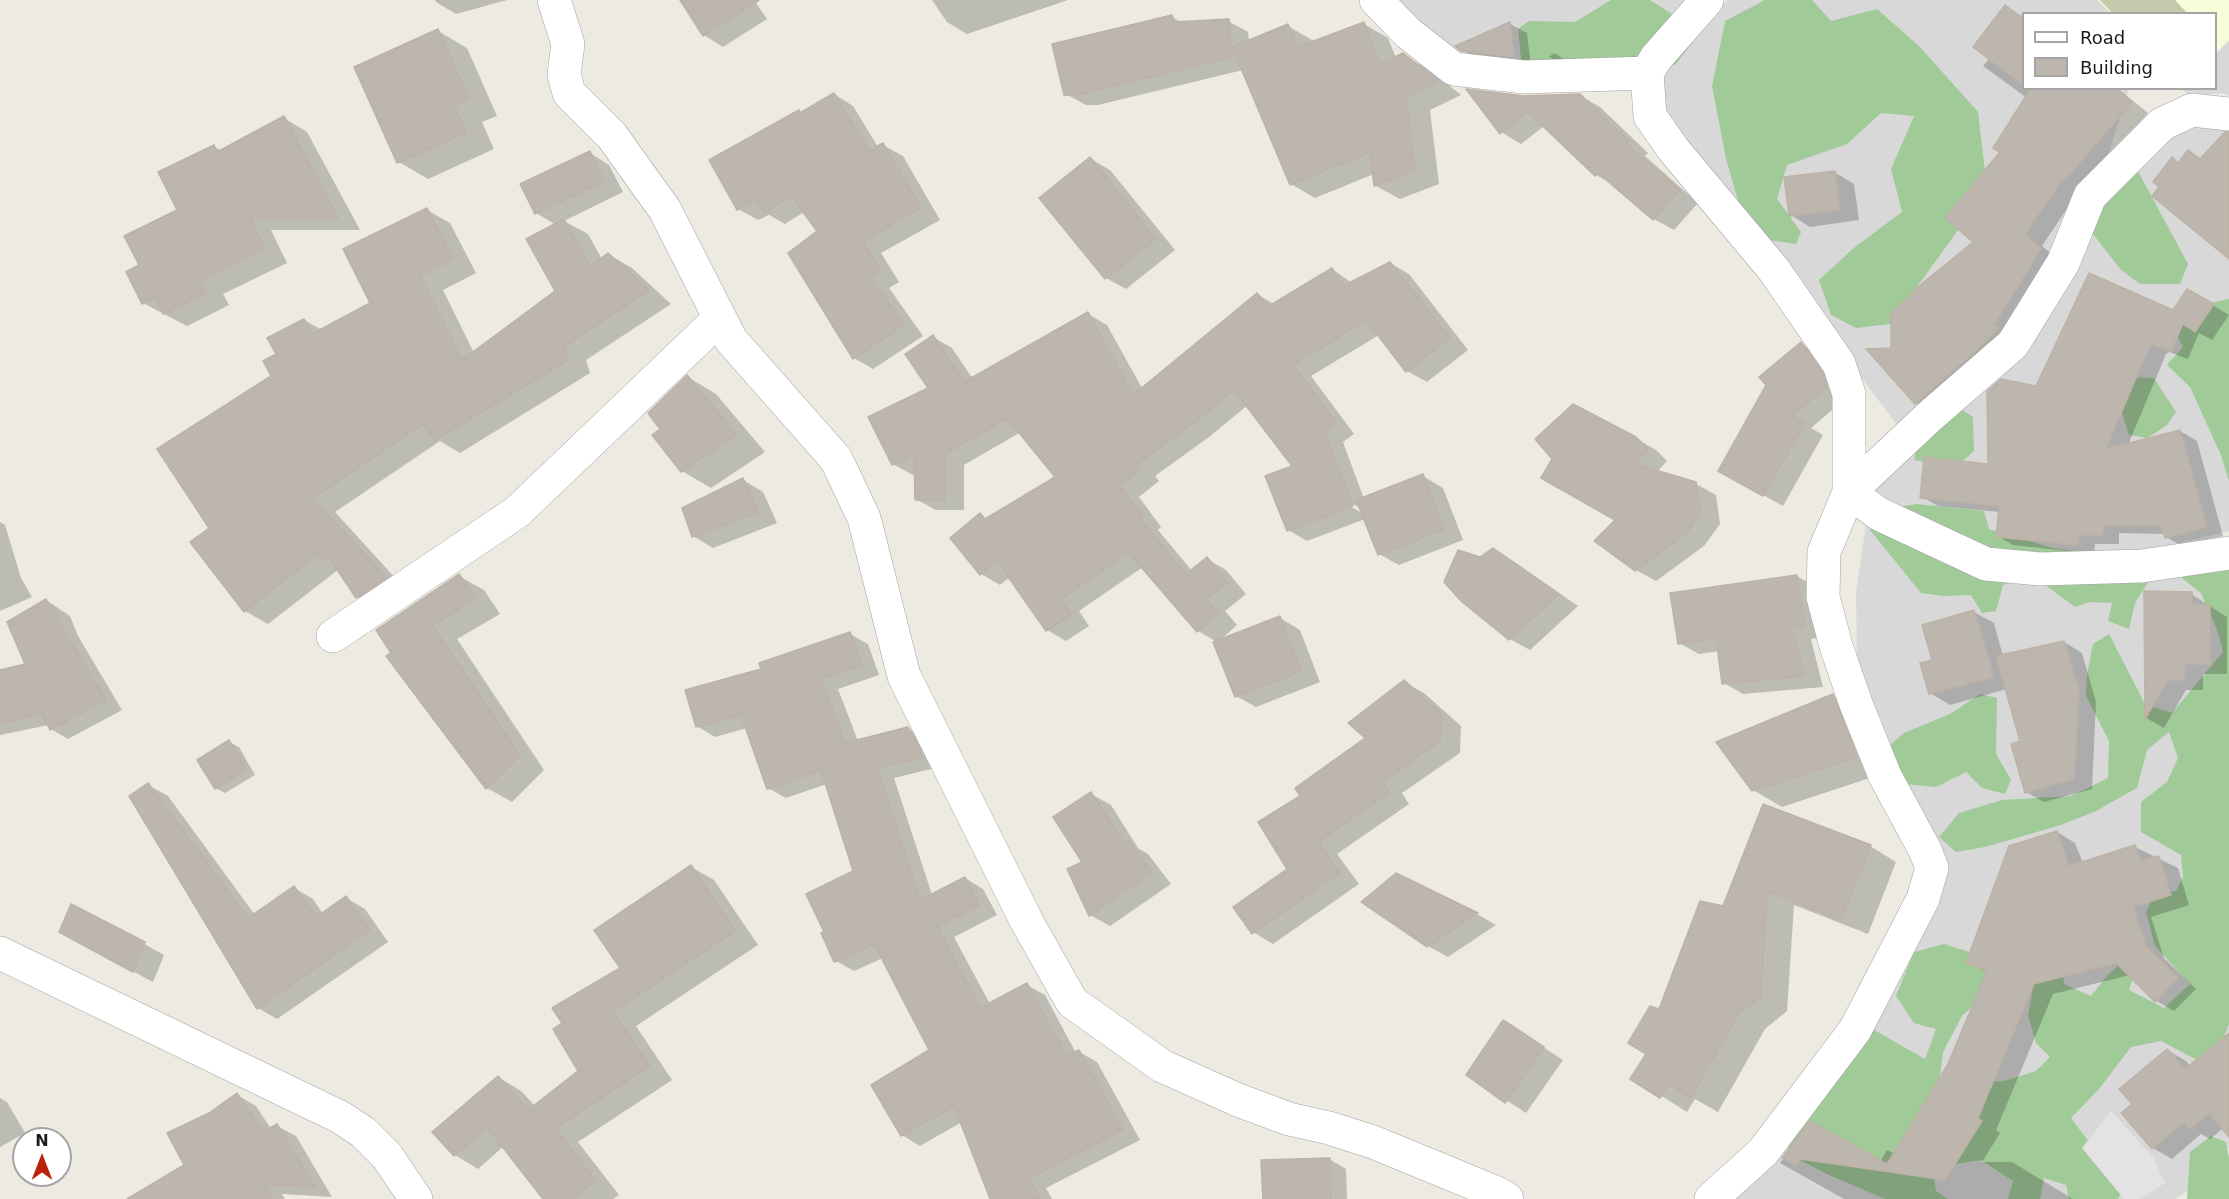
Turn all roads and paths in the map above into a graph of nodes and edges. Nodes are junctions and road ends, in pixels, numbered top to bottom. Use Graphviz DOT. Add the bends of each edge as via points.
graph roads {
  1 [pos="554,0"];
  2 [pos="1376,0"];
  3 [pos="1707,0"];
  4 [pos="1647,74"];
  5 [pos="2229,114"];
  6 [pos="720,318"];
  7 [pos="1849,492"];
  8 [pos="2229,553"];
  9 [pos="333,636"];
  10 [pos="0,952"];
  11 [pos="416,1199"];
  12 [pos="1507,1199"];
  13 [pos="1711,1199"];
  1 -- 6 [label="street" via="568,44 564,74 569,93 612,136 665,210"];
  2 -- 4 [label="street" via="1408,33 1454,69 1524,77"];
  3 -- 4 [label="street" via="1656,58"];
  4 -- 7 [label="street" via="1650,116 1774,270 1839,364 1849,394"];
  5 -- 7 [label="street" via="2192,110 2162,124 2090,196 2063,263 2013,344"];
  6 -- 9 [label="street" via="517,512"];
  6 -- 12 [label="street" via="731,340 836,459 864,518 904,676 1027,922 1072,1002 1162,1066 1289,1119 1373,1142"];
  7 -- 8 [label="street" via="1879,514 1986,564 2040,569 2142,566"];
  7 -- 13 [label="street" via="1824,552 1823,597 1868,735 1932,868 1923,899 1855,1030 1763,1152"];
  10 -- 11 [label="street" via="340,1117 363,1132 387,1156"];
}
